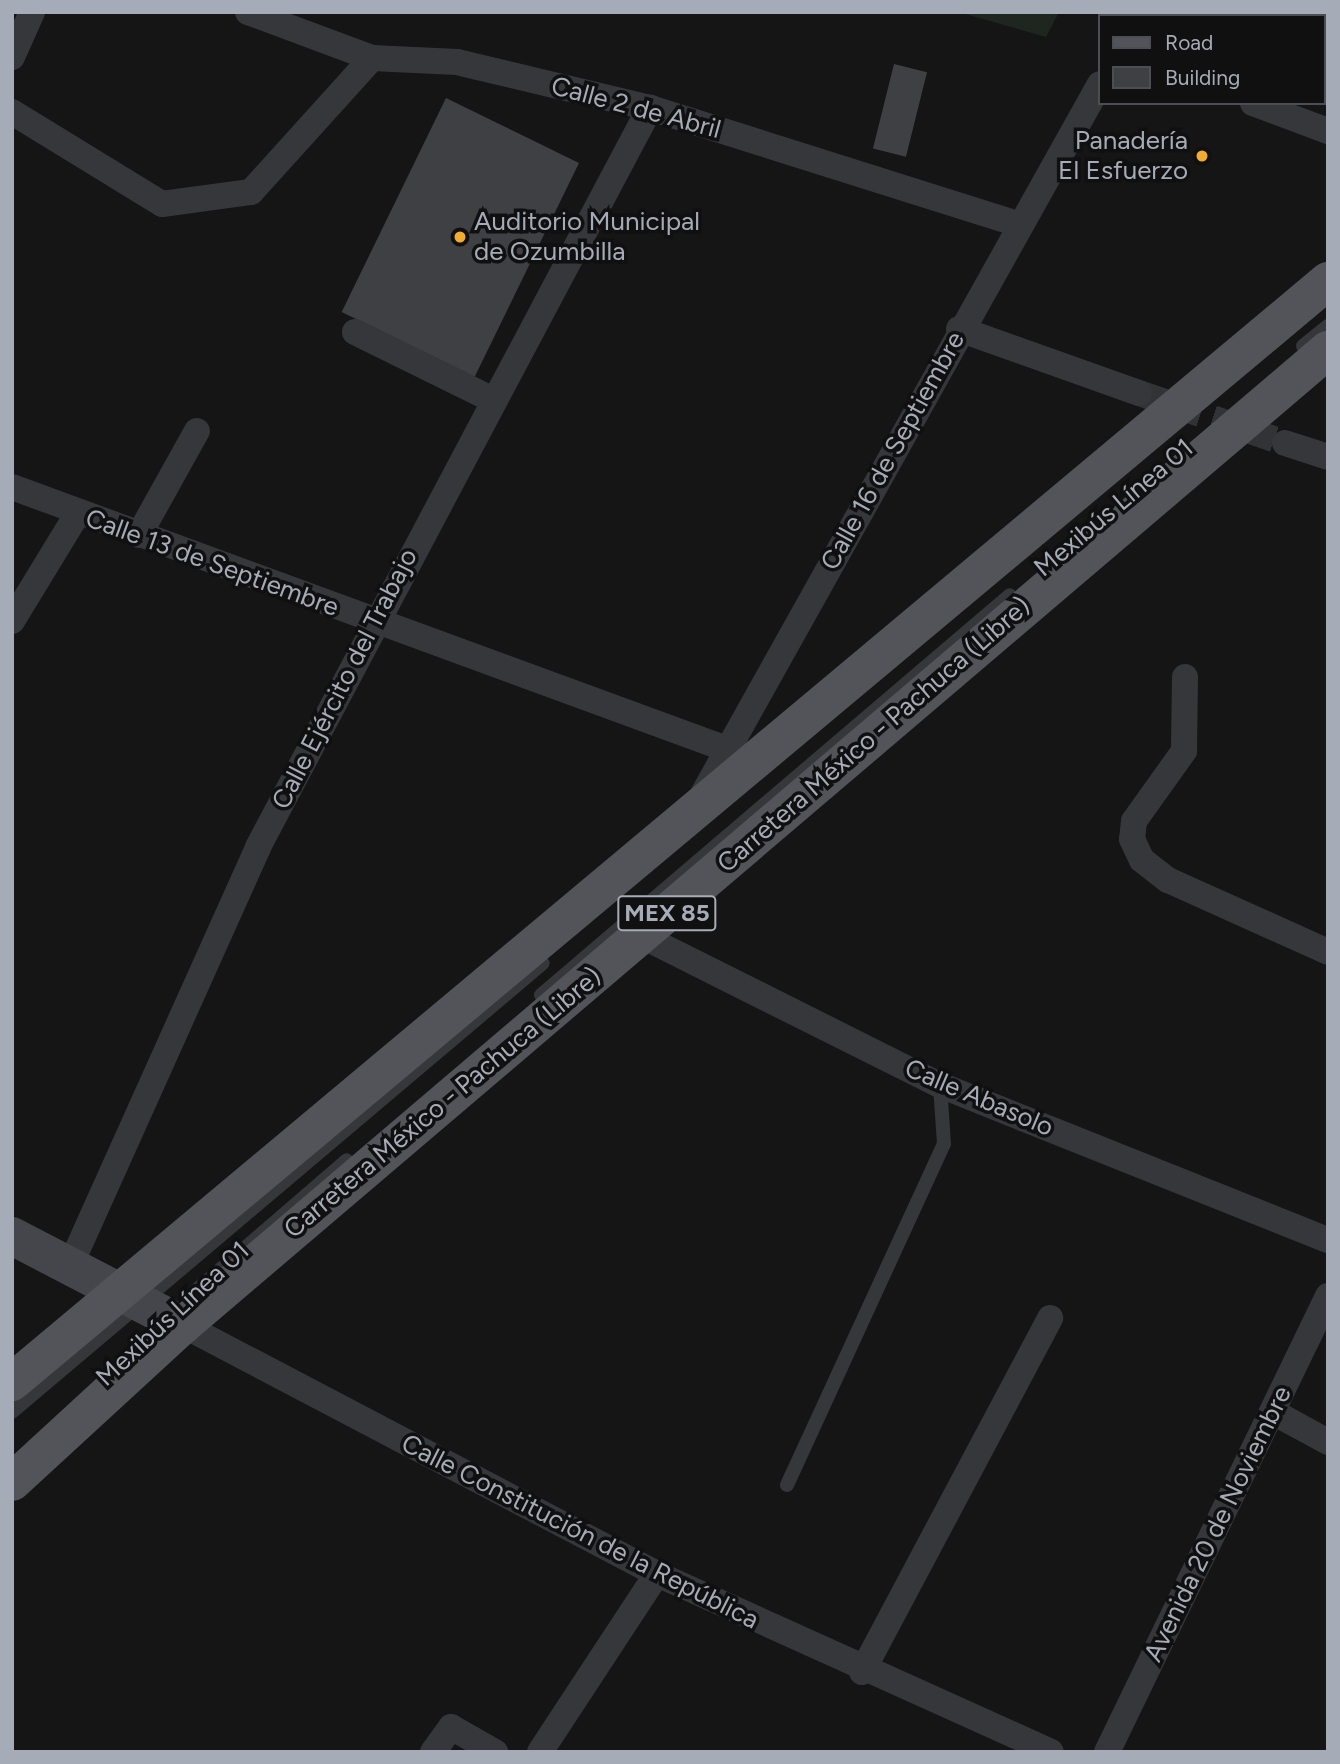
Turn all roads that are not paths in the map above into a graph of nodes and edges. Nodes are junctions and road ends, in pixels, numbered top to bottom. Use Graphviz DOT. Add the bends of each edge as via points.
graph roads {
  1 [pos="32,12"];
  2 [pos="248,12"];
  3 [pos="295,21"];
  4 [pos="15,46"];
  5 [pos="372,58"];
  6 [pos="1098,88"];
  7 [pos="1258,105"];
  8 [pos="650,108"];
  9 [pos="12,113"];
  10 [pos="1328,131"];
  11 [pos="1020,225"];
  12 [pos="1328,281"];
  13 [pos="1328,301"];
  14 [pos="1328,326"];
  15 [pos="959,329"];
  16 [pos="355,332"];
  17 [pos="1328,350"];
  18 [pos="1285,362"];
  19 [pos="1139,393"];
  20 [pos="493,400"];
  21 [pos="197,431"];
  22 [pos="1286,443"];
  23 [pos="1328,457"];
  24 [pos="12,488"];
  25 [pos="78,513"];
  26 [pos="139,535"];
  27 [pos="1029,579"];
  28 [pos="12,621"];
  29 [pos="373,622"];
  30 [pos="1185,677"];
  31 [pos="729,750"];
  32 [pos="689,820"];
  33 [pos="667,857"];
  34 [pos="640,935"];
  35 [pos="1328,952"];
  36 [pos="551,956"];
  37 [pos="528,1006"];
  38 [pos="940,1085"];
  39 [pos="360,1149"];
  40 [pos="12,1236"];
  41 [pos="1328,1240"];
  42 [pos="70,1266"];
  43 [pos="1328,1296"];
  44 [pos="152,1309"];
  45 [pos="1050,1318"];
  46 [pos="12,1382"];
  47 [pos="12,1412"];
  48 [pos="1273,1412"];
  49 [pos="1328,1441"];
  50 [pos="12,1461"];
  51 [pos="12,1482"];
  52 [pos="787,1485"];
  53 [pos="657,1574"];
  54 [pos="862,1672"];
  55 [pos="433,1752"];
  56 [pos="495,1752"];
  57 [pos="540,1752"];
  58 [pos="1051,1752"];
  59 [pos="1107,1752"];
  1 -- 4 [label="street"];
  2 -- 3 [label="street, Calle 2 de Abril"];
  3 -- 5 [label="street, Calle 2 de Abril"];
  5 -- 8 [label="street, Calle 2 de Abril" via="457,62"];
  5 -- 9 [label="street" via="251,192 162,204"];
  6 -- 11 [label="street, Calle 16 de Septiembre"];
  7 -- 10 [label="street"];
  8 -- 11 [label="street, Calle 2 de Abril"];
  8 -- 20 [label="street, Calle Ejército del Trabajo"];
  11 -- 15 [label="street, Calle 16 de Septiembre"];
  12 -- 32 [label="main road, Carretera México - Pachuca (Libre) / MEX 85"];
  13 -- 33 [label="lane, Mexibús Línea 01"];
  14 -- 18 [label="lane"];
  15 -- 19 [label="street"];
  15 -- 31 [label="street, Calle 16 de Septiembre"];
  16 -- 20 [label="street"];
  17 -- 34 [label="main road, Carretera México - Pachuca (Libre) / MEX 85"];
  20 -- 29 [label="street, Calle Ejército del Trabajo"];
  21 -- 26 [label="street"];
  22 -- 23 [label="street"];
  24 -- 25 [label="street, Calle 13 de Septiembre"];
  25 -- 26 [label="street, Calle 13 de Septiembre"];
  25 -- 28 [label="street"];
  26 -- 29 [label="street, Calle 13 de Septiembre"];
  27 -- 37 [label="lane, Mexibús Línea 01"];
  29 -- 31 [label="street, Calle 13 de Septiembre"];
  29 -- 42 [label="street, Calle Ejército del Trabajo" via="222,920"];
  30 -- 35 [label="street" via="1189,735 1134,821 1132,839 1142,860 1168,880"];
  31 -- 32 [label="street, Calle 16 de Septiembre"];
  32 -- 44 [label="main road, Carretera México - Pachuca (Libre) / MEX 85"];
  34 -- 38 [label="street, Calle Abasolo"];
  34 -- 44 [label="main road, Carretera México - Pachuca (Libre) / MEX 85"];
  36 -- 44 [label="lane, Mexibús Línea 01"];
  38 -- 41 [label="street, Calle Abasolo"];
  38 -- 52 [label="lane" via="944,1144"];
  39 -- 44 [label="lane, Mexibús Línea 01"];
  40 -- 42 [label="street"];
  42 -- 44 [label="street"];
  43 -- 48 [label="street, Avenida 20 de Noviembre"];
  44 -- 46 [label="main road, Carretera México - Pachuca (Libre) / MEX 85"];
  44 -- 47 [label="lane, Mexibús Línea 01"];
  44 -- 50 [label="lane, Mexibús Línea 01"];
  44 -- 51 [label="main road, Carretera México - Pachuca (Libre) / MEX 85"];
  44 -- 53 [label="street, Calle Constitución de la República"];
  45 -- 54 [label="street"];
  48 -- 49 [label="street"];
  48 -- 59 [label="street, Avenida 20 de Noviembre"];
  53 -- 54 [label="street, Calle Constitución de la República"];
  53 -- 57 [label="street"];
  54 -- 58 [label="street, Calle Constitución de la República"];
  55 -- 56 [label="street" via="452,1727"];
}
